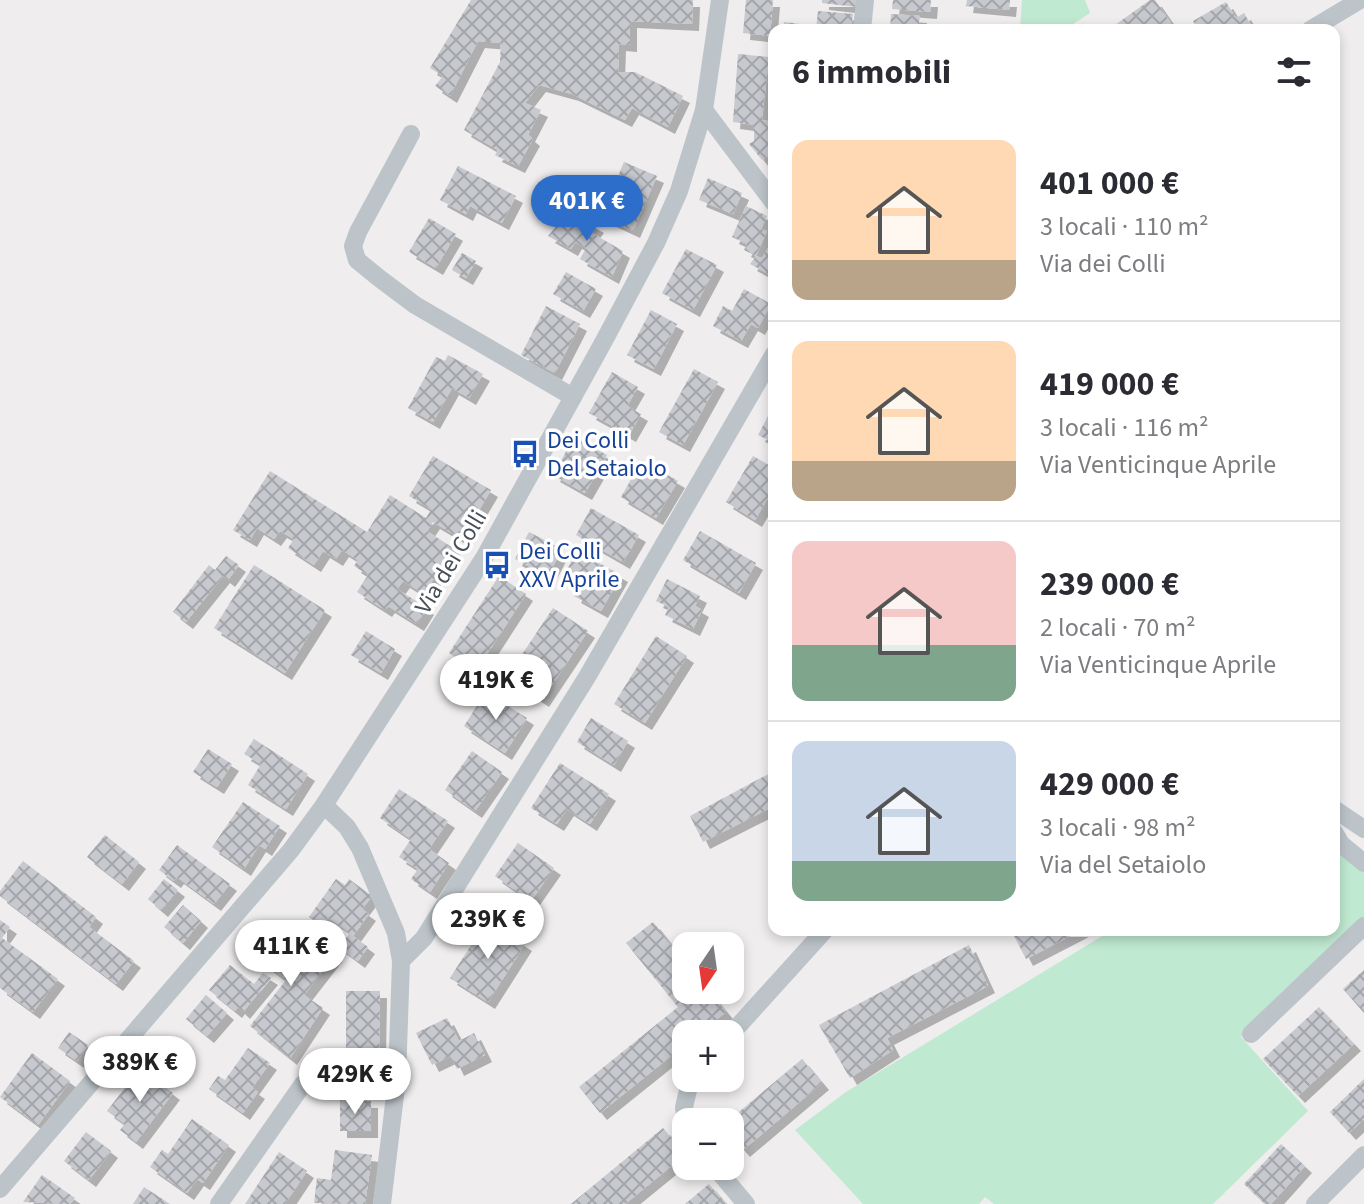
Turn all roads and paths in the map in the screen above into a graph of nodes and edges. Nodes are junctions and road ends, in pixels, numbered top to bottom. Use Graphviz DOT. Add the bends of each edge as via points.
graph roads {
  1 [pos="720,0"];
  2 [pos="865,0"];
  3 [pos="1360,0"];
  4 [pos="863,24"];
  5 [pos="1320,24"];
  6 [pos="704,110"];
  7 [pos="411,134"];
  8 [pos="768,195"];
  9 [pos="768,364"];
  10 [pos="573,397"];
  11 [pos="324,805"];
  12 [pos="1340,816"];
  13 [pos="1364,829"];
  14 [pos="1340,842"];
  15 [pos="1364,863"];
  16 [pos="1364,926"];
  17 [pos="820,936"];
  18 [pos="401,961"];
  19 [pos="744,1020"];
  20 [pos="1251,1034"];
  21 [pos="397,1079"];
  22 [pos="1364,1155"];
  23 [pos="726,1180"];
  24 [pos="0,1189"];
  25 [pos="219,1204"];
  26 [pos="382,1204"];
  27 [pos="746,1204"];
  28 [pos="1315,1204"];
  1 -- 6 [label="street, Via dei Colli"];
  2 -- 4 [label="street"];
  3 -- 5 [label="street"];
  6 -- 8 [label="street"];
  6 -- 10 [label="street, Via dei Colli" via="656,243"];
  7 -- 10 [label="street" via="358,232 353,246 357,260 415,305"];
  9 -- 18 [label="street" via="587,677 424,938"];
  10 -- 11 [label="street, Via dei Colli" via="460,596"];
  11 -- 18 [label="street" via="360,848 396,933"];
  11 -- 24 [label="street, Via dei Colli" via="233,920"];
  12 -- 13 [label="street"];
  14 -- 15 [label="street"];
  16 -- 20 [label="street"];
  17 -- 19 [label="street"];
  18 -- 21 [label="street"];
  21 -- 25 [label="street" via="310,1079"];
  21 -- 26 [label="street"];
  22 -- 28 [label="street"];
  23 -- 27 [label="street"];
}
